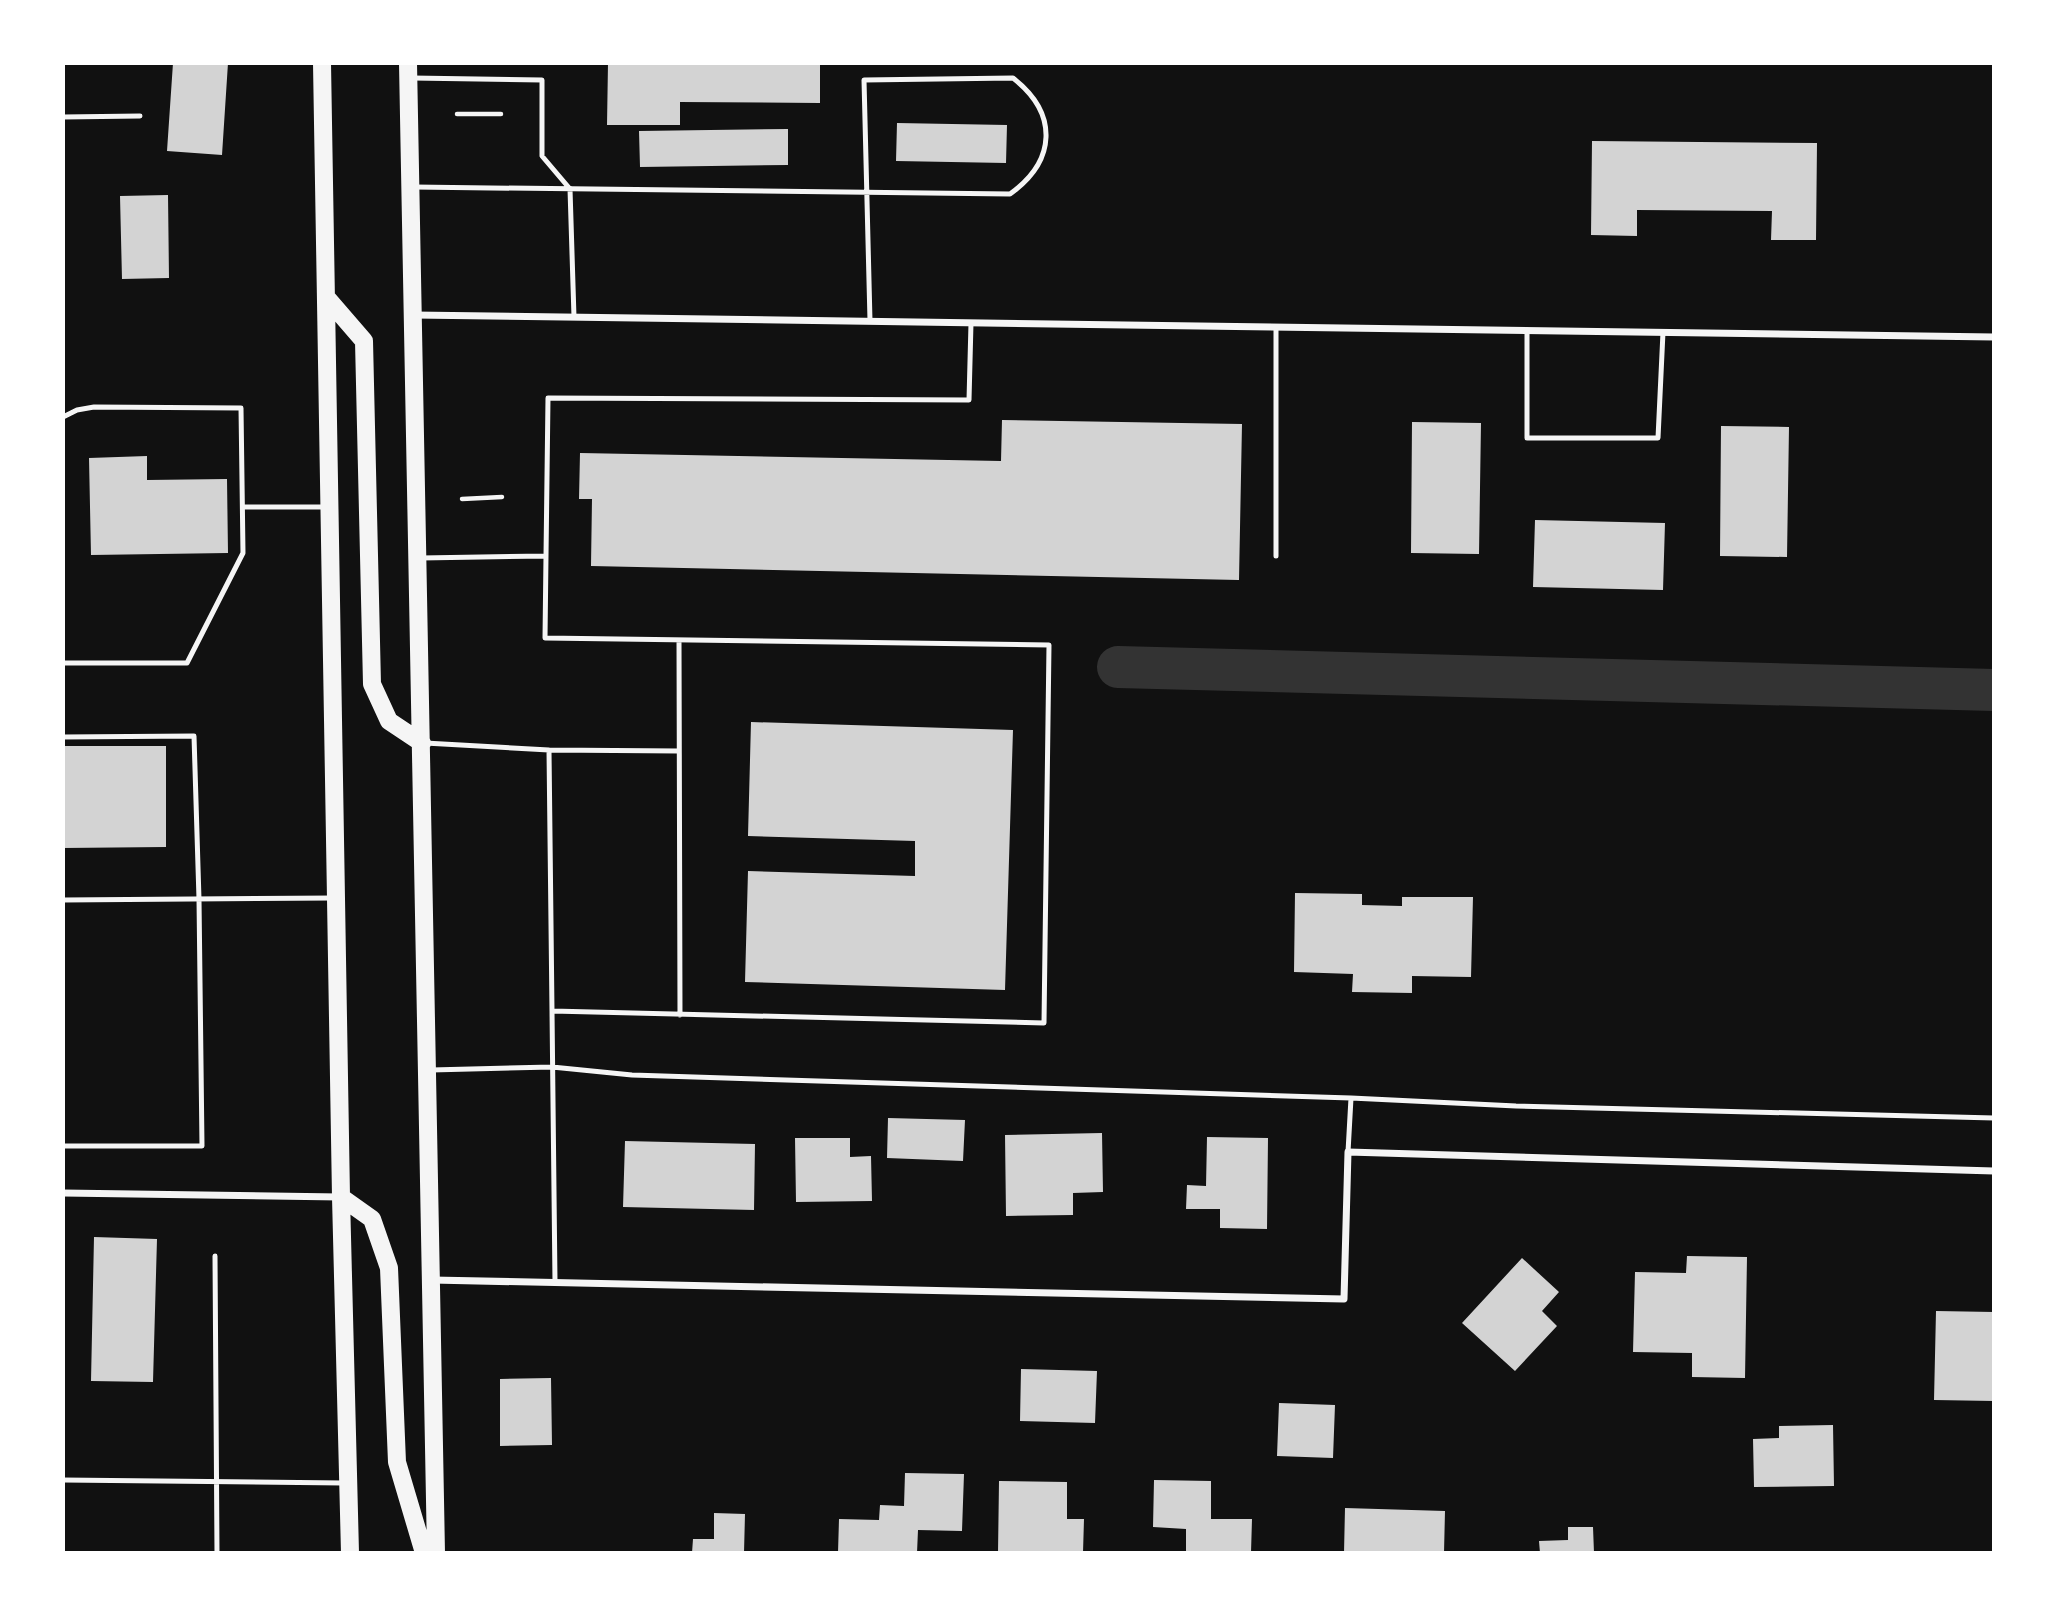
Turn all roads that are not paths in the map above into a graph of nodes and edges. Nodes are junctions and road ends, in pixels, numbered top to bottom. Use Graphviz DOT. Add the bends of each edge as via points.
graph roads {
  1 [pos="322,63"];
  2 [pos="395,63"];
  3 [pos="408,70"];
  4 [pos="140,116"];
  5 [pos="63,117"];
  6 [pos="411,187"];
  7 [pos="570,189"];
  8 [pos="868,192"];
  9 [pos="326,297"];
  10 [pos="413,315"];
  11 [pos="574,317"];
  12 [pos="870,321"];
  13 [pos="971,323"];
  14 [pos="1276,327"];
  15 [pos="1527,330"];
  16 [pos="1663,332"];
  17 [pos="1994,337"];
  18 [pos="63,417"];
  19 [pos="243,507"];
  20 [pos="330,507"];
  21 [pos="547,556"];
  22 [pos="1276,556"];
  23 [pos="418,558"];
  24 [pos="679,639"];
  25 [pos="63,663"];
  26 [pos="63,737"];
  27 [pos="422,743"];
  28 [pos="550,750"];
  29 [pos="679,751"];
  30 [pos="337,898"];
  31 [pos="199,899"];
  32 [pos="63,901"];
  33 [pos="552,1012"];
  34 [pos="680,1015"];
  35 [pos="552,1067"];
  36 [pos="428,1070"];
  37 [pos="1351,1098"];
  38 [pos="1994,1118"];
  39 [pos="63,1146"];
  40 [pos="1348,1152"];
  41 [pos="1994,1171"];
  42 [pos="63,1186"];
  43 [pos="63,1193"];
  44 [pos="341,1197"];
  45 [pos="215,1256"];
  46 [pos="432,1280"];
  47 [pos="555,1282"];
  48 [pos="63,1480"];
  49 [pos="218,1482"];
  50 [pos="349,1483"];
  51 [pos="217,1553"];
  52 [pos="350,1553"];
  53 [pos="425,1553"];
  54 [pos="436,1553"];
  1 -- 9 [label="main road"];
  2 -- 3 [label="main road"];
  3 -- 6 [label="main road"];
  3 -- 7 [label="lane" via="542,80 542,156"];
  4 -- 5 [label="lane"];
  6 -- 7 [label="lane"];
  6 -- 10 [label="main road"];
  7 -- 8 [label="lane"];
  7 -- 11 [label="lane"];
  8 -- 8 [label="lane" via="864,80 1013,78 1040,108 1046,127 1045,147 1038,166 1010,194"];
  8 -- 12 [label="lane"];
  9 -- 20 [label="main road"];
  9 -- 27 [label="main road" via="364,341 372,684 389,720"];
  10 -- 11 [label="street"];
  10 -- 23 [label="main road"];
  11 -- 12 [label="street"];
  12 -- 13 [label="street"];
  13 -- 14 [label="street"];
  13 -- 21 [label="lane" via="969,400 548,398"];
  14 -- 15 [label="street"];
  14 -- 22 [label="lane"];
  15 -- 16 [label="street"];
  15 -- 16 [label="lane" via="1527,438 1658,438"];
  16 -- 17 [label="street"];
  18 -- 19 [label="lane" via="93,407 241,408"];
  19 -- 20 [label="lane"];
  19 -- 25 [label="lane" via="243,553 187,663"];
  20 -- 30 [label="main road"];
  21 -- 23 [label="lane"];
  21 -- 24 [label="lane" via="545,638"];
  23 -- 27 [label="main road"];
  24 -- 29 [label="lane"];
  24 -- 34 [label="lane" via="1049,645 1044,1023"];
  26 -- 31 [label="lane" via="194,736"];
  27 -- 28 [label="lane"];
  27 -- 36 [label="main road"];
  28 -- 29 [label="lane"];
  28 -- 33 [label="lane"];
  29 -- 34 [label="lane"];
  30 -- 31 [label="lane"];
  30 -- 44 [label="main road"];
  31 -- 32 [label="lane"];
  31 -- 39 [label="lane" via="202,1146"];
  33 -- 34 [label="lane"];
  33 -- 35 [label="lane"];
  35 -- 36 [label="lane"];
  35 -- 37 [label="lane" via="632,1074"];
  35 -- 47 [label="lane"];
  36 -- 46 [label="main road"];
  37 -- 38 [label="lane"];
  37 -- 40 [label="lane"];
  40 -- 41 [label="street"];
  40 -- 47 [label="street" via="1344,1299"];
  42 -- 43 [label="lane"];
  43 -- 44 [label="street"];
  44 -- 50 [label="main road"];
  44 -- 53 [label="main road" via="372,1219 390,1268 397,1462"];
  45 -- 49 [label="lane"];
  46 -- 47 [label="street"];
  46 -- 54 [label="main road"];
  48 -- 49 [label="lane"];
  49 -- 50 [label="lane"];
  49 -- 51 [label="lane"];
  50 -- 52 [label="main road"];
}
